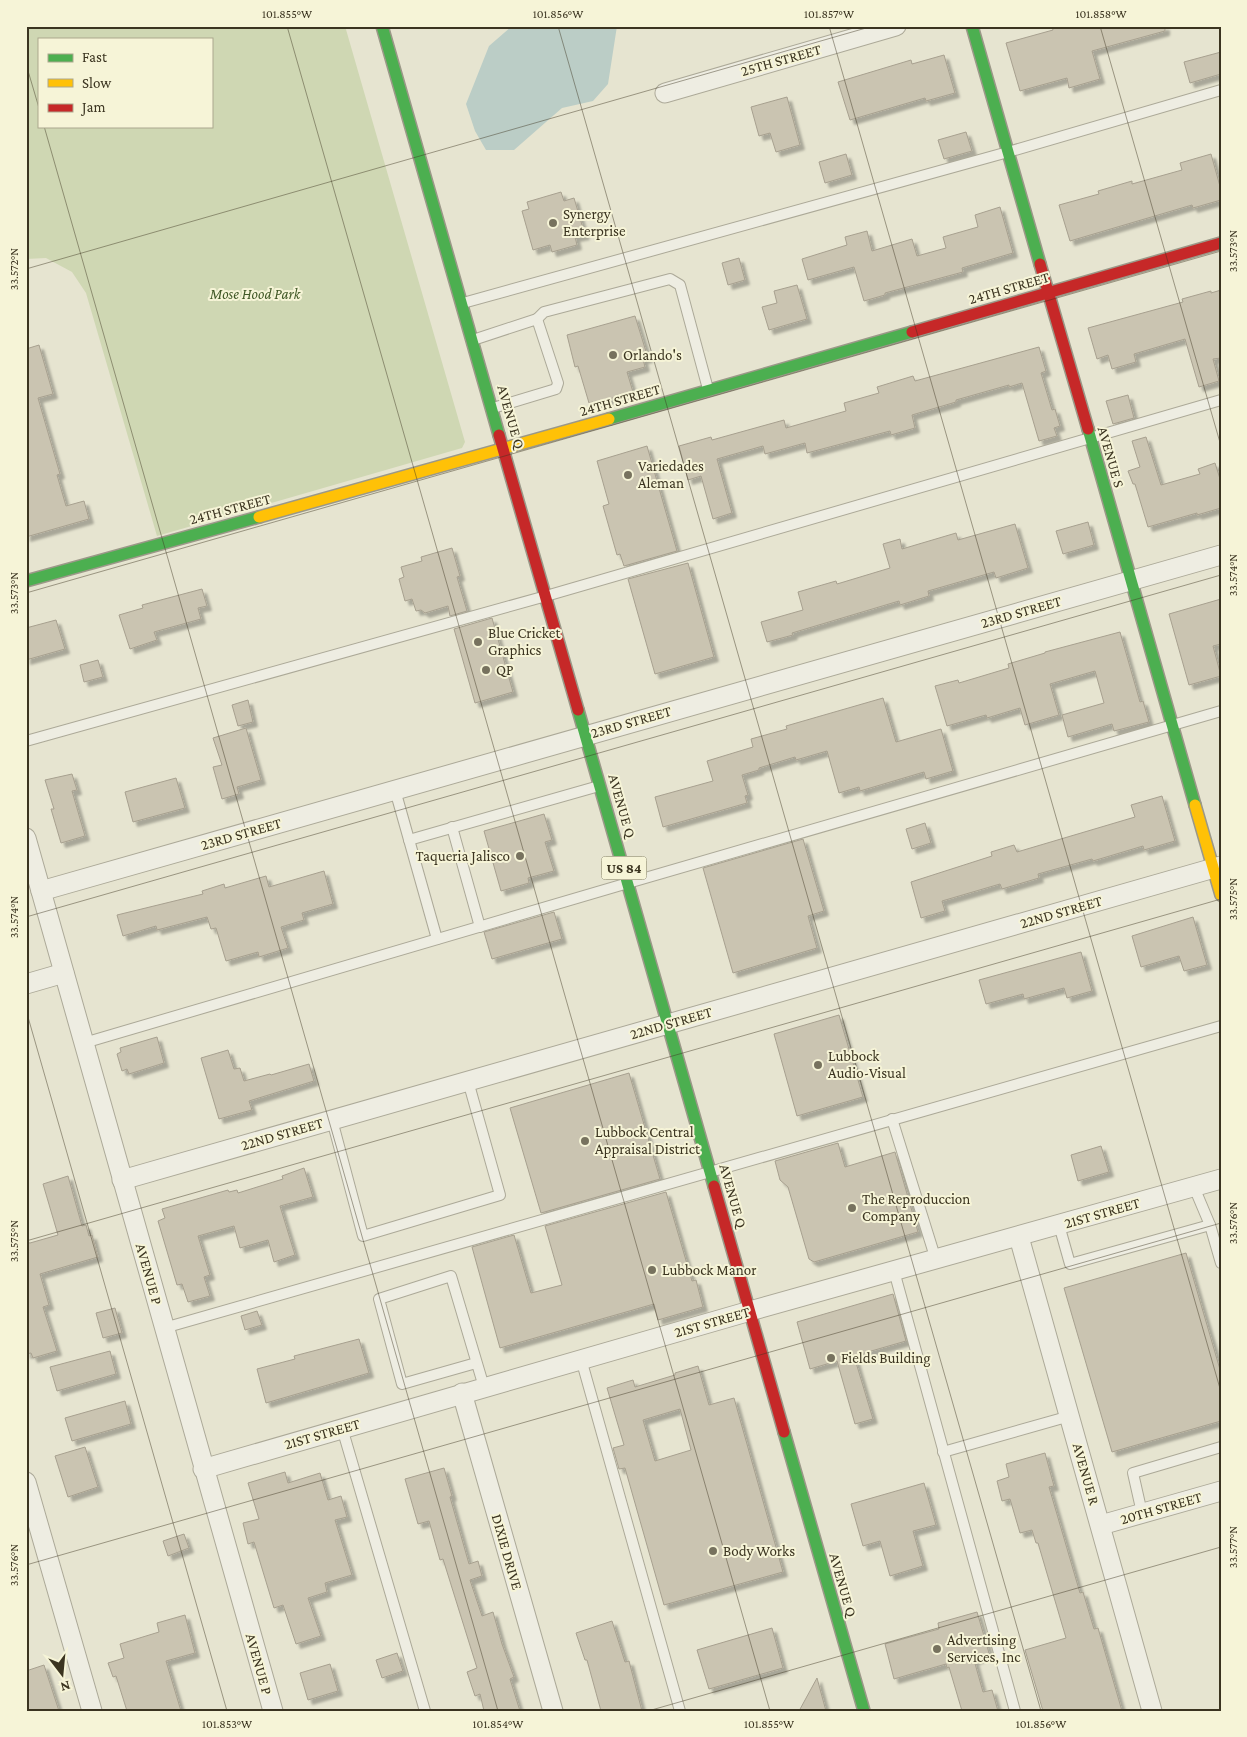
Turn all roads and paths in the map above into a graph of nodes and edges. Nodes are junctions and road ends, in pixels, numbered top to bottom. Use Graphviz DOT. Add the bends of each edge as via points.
graph roads {
  1 [pos="382,26"];
  2 [pos="896,26"];
  3 [pos="972,26"];
  4 [pos="1221,90"];
  5 [pos="665,93"];
  6 [pos="1008,152"];
  7 [pos="1221,243"];
  8 [pos="1048,292"];
  9 [pos="462,303"];
  10 [pos="537,318"];
  11 [pos="473,340"];
  12 [pos="708,390"];
  13 [pos="1221,400"];
  14 [pos="492,408"];
  15 [pos="1090,437"];
  16 [pos="504,449"];
  17 [pos="1221,555"];
  18 [pos="1131,581"];
  19 [pos="26,582"];
  20 [pos="546,596"];
  21 [pos="1221,711"];
  22 [pos="1172,725"];
  23 [pos="586,735"];
  24 [pos="26,741"];
  25 [pos="600,785"];
  26 [pos="395,790"];
  27 [pos="452,827"];
  28 [pos="26,838"];
  29 [pos="409,840"];
  30 [pos="1217,867"];
  31 [pos="628,883"];
  32 [pos="41,891"];
  33 [pos="1221,895"];
  34 [pos="480,926"];
  35 [pos="437,939"];
  36 [pos="64,973"];
  37 [pos="26,984"];
  38 [pos="668,1024"];
  39 [pos="1221,1026"];
  40 [pos="84,1043"];
  41 [pos="468,1081"];
  42 [pos="892,1119"];
  43 [pos="332,1120"];
  44 [pos="710,1171"];
  45 [pos="1221,1179"];
  46 [pos="122,1180"];
  47 [pos="1194,1187"];
  48 [pos="1060,1225"];
  49 [pos="1210,1225"];
  50 [pos="1019,1237"];
  51 [pos="936,1260"];
  52 [pos="1221,1263"];
  53 [pos="894,1271"];
  54 [pos="750,1311"];
  55 [pos="164,1328"];
  56 [pos="581,1359"];
  57 [pos="476,1363"];
  58 [pos="484,1387"];
  59 [pos="462,1394"];
  60 [pos="1070,1416"];
  61 [pos="342,1428"];
  62 [pos="1221,1447"];
  63 [pos="943,1452"];
  64 [pos="203,1469"];
  65 [pos="26,1482"];
  66 [pos="1221,1491"];
  67 [pos="1142,1513"];
  68 [pos="31,1520"];
  69 [pos="1100,1525"];
  70 [pos="92,1711"];
  71 [pos="273,1711"];
  72 [pos="424,1711"];
  73 [pos="553,1711"];
  74 [pos="680,1711"];
  75 [pos="864,1711"];
  76 [pos="1014,1711"];
  77 [pos="1152,1711"];
  1 -- 9 [label="main road, AVENUE Q / US 84"];
  2 -- 5 [label="street, 25TH STREET"];
  3 -- 6 [label="main road, AVENUE S"];
  4 -- 6 [label="lane"];
  6 -- 8 [label="main road, AVENUE S"];
  6 -- 9 [label="lane"];
  7 -- 8 [label="main road, 24TH STREET"];
  8 -- 12 [label="main road, 24TH STREET"];
  8 -- 15 [label="main road, AVENUE S"];
  9 -- 11 [label="main road, AVENUE Q / US 84"];
  10 -- 11 [label="lane"];
  10 -- 12 [label="lane" via="544,312 670,279 680,285"];
  10 -- 14 [label="lane" via="558,383 556,389"];
  11 -- 14 [label="main road, AVENUE Q / US 84"];
  12 -- 16 [label="main road, 24TH STREET"];
  13 -- 15 [label="lane"];
  14 -- 16 [label="main road, AVENUE Q / US 84"];
  15 -- 18 [label="main road, AVENUE S"];
  15 -- 20 [label="lane"];
  16 -- 19 [label="main road, 24TH STREET"];
  16 -- 20 [label="main road, AVENUE Q / US 84"];
  17 -- 18 [label="street, 23RD STREET"];
  18 -- 22 [label="main road, AVENUE S"];
  18 -- 23 [label="street, 23RD STREET"];
  20 -- 23 [label="main road, AVENUE Q / US 84"];
  20 -- 24 [label="lane"];
  21 -- 22 [label="lane"];
  22 -- 30 [label="main road, AVENUE S"];
  22 -- 31 [label="lane"];
  23 -- 25 [label="main road, AVENUE Q / US 84"];
  23 -- 26 [label="street, 23RD STREET"];
  25 -- 27 [label="lane"];
  25 -- 31 [label="main road, AVENUE Q / US 84"];
  26 -- 29 [label="lane"];
  26 -- 32 [label="street, 23RD STREET"];
  27 -- 29 [label="lane"];
  27 -- 34 [label="lane"];
  28 -- 32 [label="street, AVENUE P"];
  29 -- 35 [label="lane"];
  30 -- 33 [label="main road, AVENUE S"];
  30 -- 38 [label="street, 22ND STREET"];
  31 -- 34 [label="lane"];
  31 -- 38 [label="main road, AVENUE Q / US 84"];
  32 -- 36 [label="street, AVENUE P"];
  34 -- 35 [label="lane"];
  35 -- 40 [label="lane"];
  36 -- 37 [label="street"];
  36 -- 40 [label="street, AVENUE P"];
  38 -- 41 [label="street, 22ND STREET"];
  38 -- 44 [label="main road, AVENUE Q / US 84"];
  39 -- 42 [label="lane"];
  40 -- 46 [label="street, AVENUE P"];
  41 -- 43 [label="street, 22ND STREET"];
  41 -- 43 [label="lane" via="500,1195 363,1236"];
  42 -- 44 [label="lane"];
  42 -- 51 [label="lane"];
  43 -- 46 [label="street, 22ND STREET"];
  44 -- 54 [label="main road, AVENUE Q / US 84"];
  44 -- 55 [label="lane"];
  45 -- 47 [label="street, 21ST STREET"];
  46 -- 55 [label="street, AVENUE P"];
  47 -- 48 [label="street, 21ST STREET"];
  47 -- 49 [label="lane"];
  48 -- 49 [label="lane" via="1070,1264"];
  48 -- 50 [label="street, 21ST STREET"];
  49 -- 52 [label="lane"];
  50 -- 51 [label="street, 21ST STREET"];
  50 -- 60 [label="street, AVENUE R"];
  51 -- 53 [label="street, 21ST STREET"];
  53 -- 54 [label="street, 21ST STREET"];
  53 -- 63 [label="lane"];
  54 -- 56 [label="street, 21ST STREET"];
  54 -- 75 [label="main road, AVENUE Q / US 84"];
  55 -- 64 [label="street, AVENUE P"];
  56 -- 58 [label="street, 21ST STREET"];
  56 -- 74 [label="lane"];
  57 -- 57 [label="lane" via="451,1276 379,1299 402,1384"];
  57 -- 58 [label="lane"];
  58 -- 59 [label="street, 21ST STREET"];
  59 -- 61 [label="street, 21ST STREET"];
  59 -- 73 [label="street, DIXIE DRIVE"];
  60 -- 63 [label="lane"];
  60 -- 69 [label="street, AVENUE R"];
  61 -- 64 [label="street, 21ST STREET"];
  61 -- 72 [label="lane"];
  62 -- 67 [label="lane" via="1133,1473"];
  63 -- 76 [label="lane"];
  64 -- 71 [label="street, AVENUE P"];
  65 -- 68 [label="street"];
  66 -- 67 [label="street, 20TH STREET"];
  67 -- 69 [label="street, 20TH STREET"];
  68 -- 70 [label="street"];
  69 -- 77 [label="street, AVENUE R"];
}
